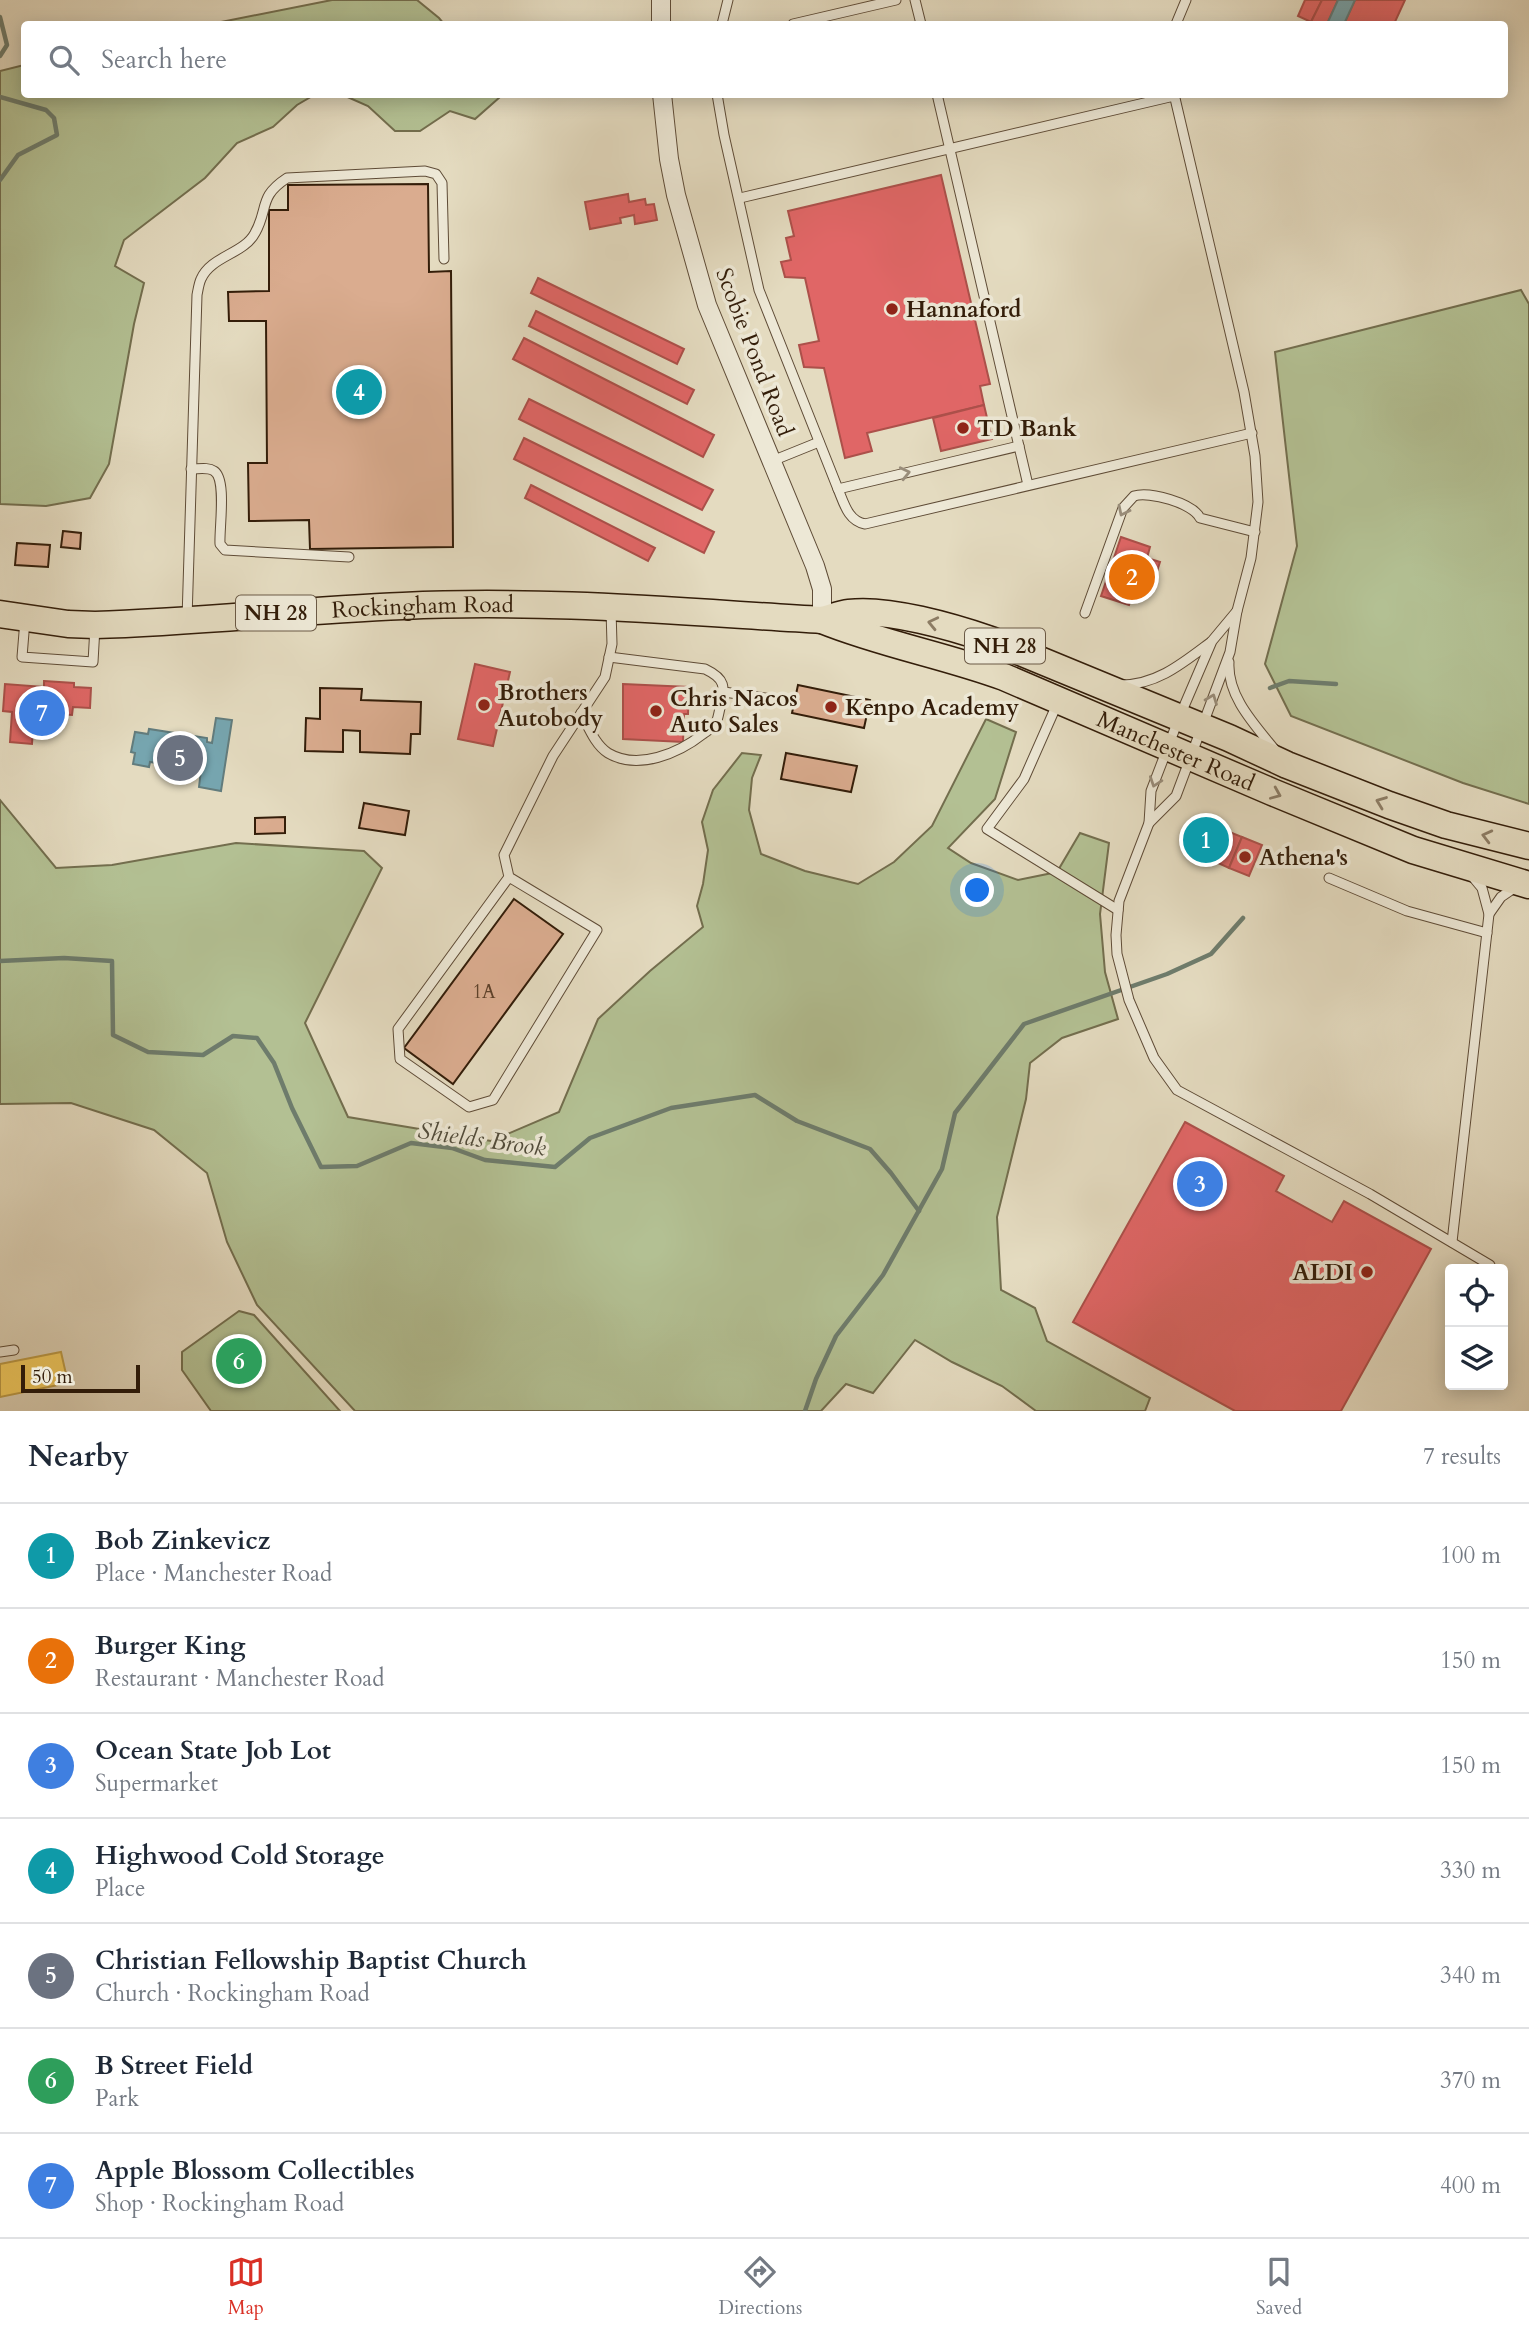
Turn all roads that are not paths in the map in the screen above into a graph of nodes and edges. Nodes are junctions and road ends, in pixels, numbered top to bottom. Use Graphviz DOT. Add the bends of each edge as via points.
graph roads {
  1 [pos="661,0"];
  2 [pos="728,0"];
  3 [pos="896,0"];
  4 [pos="915,0"];
  5 [pos="1186,0"];
  6 [pos="661,21"];
  7 [pos="723,21"];
  8 [pos="806,21"];
  9 [pos="920,21"];
  10 [pos="1177,21"];
  11 [pos="662,98"];
  12 [pos="718,98"];
  13 [pos="938,98"];
  14 [pos="1162,98"];
  15 [pos="1175,98"];
  16 [pos="950,149"];
  17 [pos="740,198"];
  18 [pos="444,259"];
  19 [pos="1252,433"];
  20 [pos="819,442"];
  21 [pos="1019,446"];
  22 [pos="772,461"];
  23 [pos="191,469"];
  24 [pos="1028,485"];
  25 [pos="838,489"];
  26 [pos="1255,532"];
  27 [pos="349,557"];
  28 [pos="553,605"];
  29 [pos="611,608"];
  30 [pos="1237,611"];
  31 [pos="1085,613"];
  32 [pos="12,616"];
  33 [pos="822,620"];
  34 [pos="187,621"];
  35 [pos="95,625"];
  36 [pos="1212,641"];
  37 [pos="1230,652"];
  38 [pos="609,657"];
  39 [pos="1093,682"];
  40 [pos="724,692"];
  41 [pos="786,701"];
  42 [pos="1059,701"];
  43 [pos="581,713"];
  44 [pos="1190,723"];
  45 [pos="1179,752"];
  46 [pos="1287,765"];
  47 [pos="1149,823"];
  48 [pos="1529,846"];
  49 [pos="1456,863"];
  50 [pos="509,877"];
  51 [pos="1329,878"];
  52 [pos="1526,884"];
  53 [pos="1118,910"];
  54 [pos="1489,914"];
  55 [pos="1487,933"];
  56 [pos="1452,1242"];
  57 [pos="1488,1264"];
  58 [pos="14,1350"];
  59 [pos="0,1352"];
  1 -- 6 [label="street"];
  2 -- 7 [label="lane"];
  3 -- 8 [label="lane"];
  4 -- 9 [label="lane"];
  5 -- 10 [label="lane"];
  11 -- 22 [label="street, Scobie Pond Road" via="669,159 685,232 708,305"];
  12 -- 17 [label="lane"];
  13 -- 16 [label="lane"];
  14 -- 16 [label="lane"];
  15 -- 19 [label="lane"];
  16 -- 17 [label="lane"];
  16 -- 21 [label="lane"];
  17 -- 20 [label="lane" via="760,290"];
  18 -- 23 [label="lane" via="442,183 436,174 287,178 274,186 265,199 255,234 201,278"];
  19 -- 24 [label="lane"];
  19 -- 26 [label="lane" via="1258,502"];
  20 -- 22 [label="lane"];
  20 -- 25 [label="lane"];
  21 -- 24 [label="lane"];
  25 -- 21 [label="lane, one-way"];
  22 -- 33 [label="street, Scobie Pond Road" via="815,566 822,589"];
  23 -- 27 [label="lane" via="211,469 218,474 220,544 225,550"];
  23 -- 34 [label="lane"];
  24 -- 25 [label="lane" via="864,524 852,518"];
  26 -- 30 [label="lane"];
  26 -- 31 [label="lane, one-way" via="1200,518 1190,507 1152,495 1131,498 1123,508"];
  28 -- 29 [label="main road, Manchester Road / NH 28"];
  28 -- 34 [label="main road, Rockingham Road / NH 28" via="403,606"];
  29 -- 33 [label="main road, Manchester Road / NH 28"];
  29 -- 38 [label="lane"];
  30 -- 36 [label="lane"];
  30 -- 37 [label="lane"];
  32 -- 35 [label="main road, Rockingham Road / NH 28"];
  32 -- 35 [label="lane" via="22,657 93,662"];
  39 -- 33 [label="main road, Manchester Road / NH 28, one-way" via="991,640 933,623 858,613"];
  33 -- 42 [label="main road, Manchester Road / NH 28" via="977,667"];
  34 -- 35 [label="main road, Rockingham Road / NH 28"];
  36 -- 39 [label="lane" via="1148,681 1131,685"];
  36 -- 44 [label="lane"];
  44 -- 37 [label="lane, one-way"];
  37 -- 46 [label="lane" via="1230,679 1240,702"];
  38 -- 40 [label="lane" via="705,669 723,682"];
  38 -- 43 [label="lane" via="605,677"];
  39 -- 44 [label="main road, Manchester Road / NH 28"];
  40 -- 41 [label="lane"];
  40 -- 43 [label="lane" via="716,723 680,749 643,760 608,753"];
  42 -- 45 [label="main road, Manchester Road / NH 28"];
  42 -- 53 [label="lane" via="1024,779 987,829"];
  43 -- 50 [label="lane" via="553,756 504,855"];
  44 -- 45 [label="lane"];
  44 -- 45 [label="lane"];
  44 -- 46 [label="main road, Manchester Road / NH 28"];
  45 -- 47 [label="lane, one-way" via="1151,791"];
  45 -- 47 [label="lane" via="1176,796"];
  45 -- 49 [label="main road, Manchester Road / NH 28, one-way" via="1345,823"];
  48 -- 46 [label="main road, Manchester Road / NH 28, one-way" via="1446,825"];
  47 -- 53 [label="lane"];
  49 -- 52 [label="main road, Manchester Road / NH 28"];
  49 -- 54 [label="lane" via="1482,888"];
  50 -- 50 [label="lane" via="398,1029 400,1059 469,1107 493,1100 597,930"];
  51 -- 55 [label="lane" via="1407,911"];
  52 -- 54 [label="lane" via="1502,897"];
  53 -- 56 [label="lane" via="1116,935 1129,1000 1154,1058 1177,1090"];
  54 -- 55 [label="lane"];
  55 -- 56 [label="lane"];
  56 -- 57 [label="lane"];
  58 -- 59 [label="lane"];
}
